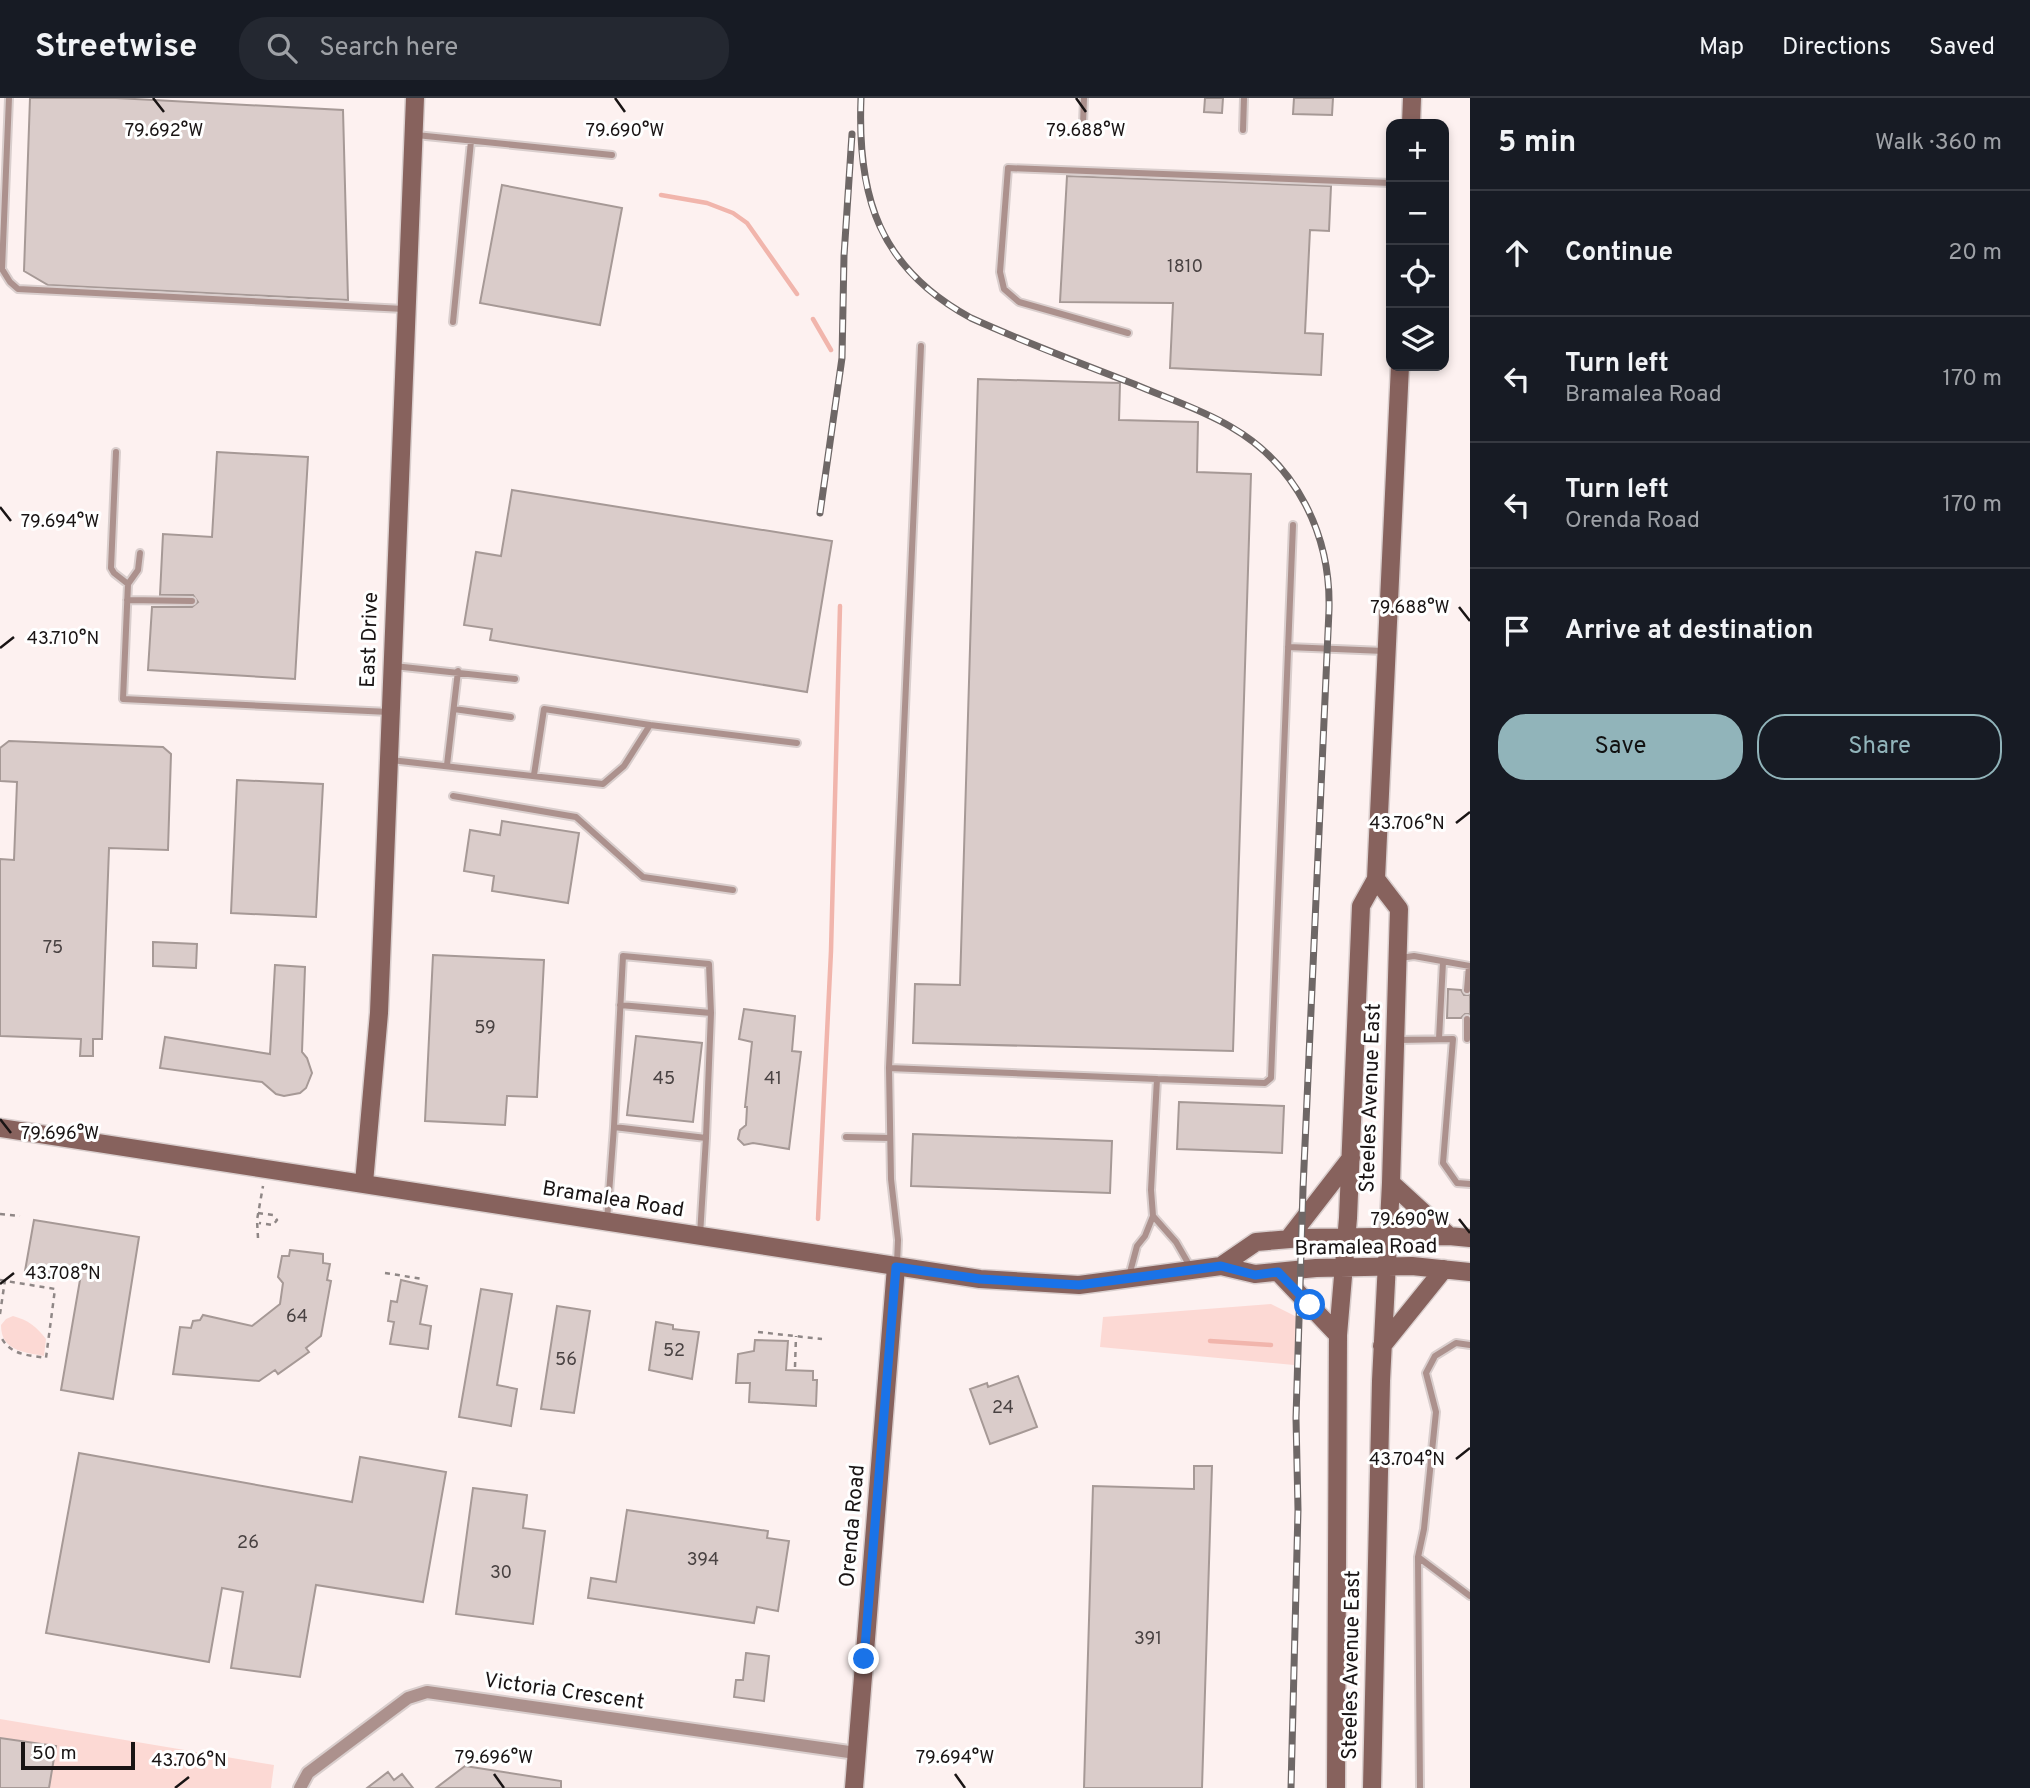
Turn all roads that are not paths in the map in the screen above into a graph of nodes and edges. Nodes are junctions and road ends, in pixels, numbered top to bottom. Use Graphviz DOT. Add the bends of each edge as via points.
graph roads {
  1 [pos="9,98"];
  2 [pos="415,98"];
  3 [pos="1084,98"];
  4 [pos="1244,98"];
  5 [pos="1412,98"];
  6 [pos="1411,119"];
  7 [pos="1083,125"];
  8 [pos="1244,130"];
  9 [pos="414,135"];
  10 [pos="471,141"];
  11 [pos="612,155"];
  12 [pos="1386,183"];
  13 [pos="406,309"];
  14 [pos="453,322"];
  15 [pos="1128,333"];
  16 [pos="921,346"];
  17 [pos="1400,371"];
  18 [pos="116,452"];
  19 [pos="1293,525"];
  20 [pos="140,553"];
  21 [pos="128,584"];
  22 [pos="127,600"];
  23 [pos="192,601"];
  24 [pos="1288,647"];
  25 [pos="1386,651"];
  26 [pos="392,666"];
  27 [pos="458,671"];
  28 [pos="515,679"];
  29 [pos="454,709"];
  30 [pos="391,712"];
  31 [pos="511,717"];
  32 [pos="650,725"];
  33 [pos="797,743"];
  34 [pos="389,760"];
  35 [pos="447,765"];
  36 [pos="534,775"];
  37 [pos="453,796"];
  38 [pos="1376,879"];
  39 [pos="733,890"];
  40 [pos="1398,958"];
  41 [pos="1443,962"];
  42 [pos="1469,966"];
  43 [pos="1468,990"];
  44 [pos="620,1004"];
  45 [pos="711,1013"];
  46 [pos="1467,1019"];
  47 [pos="1439,1039"];
  48 [pos="1453,1039"];
  49 [pos="1468,1039"];
  50 [pos="1396,1040"];
  51 [pos="889,1068"];
  52 [pos="1157,1079"];
  53 [pos="614,1127"];
  54 [pos="0,1128"];
  55 [pos="846,1137"];
  56 [pos="706,1138"];
  57 [pos="890,1138"];
  58 [pos="1351,1158"];
  59 [pos="364,1183"];
  60 [pos="1391,1183"];
  61 [pos="1470,1184"];
  62 [pos="1153,1216"];
  63 [pos="607,1222"];
  64 [pos="1449,1236"];
  65 [pos="700,1237"];
  66 [pos="1346,1237"];
  67 [pos="1388,1237"];
  68 [pos="1289,1238"];
  69 [pos="1470,1238"];
  70 [pos="1221,1266"];
  71 [pos="1385,1266"];
  72 [pos="896,1267"];
  73 [pos="1344,1267"];
  74 [pos="1192,1269"];
  75 [pos="1444,1269"];
  76 [pos="1278,1272"];
  77 [pos="1470,1272"];
  78 [pos="1129,1278"];
  79 [pos="1338,1335"];
  80 [pos="1470,1345"];
  81 [pos="1382,1346"];
  82 [pos="1418,1558"];
  83 [pos="1470,1585"];
  84 [pos="1467,1594"];
  85 [pos="856,1753"];
  86 [pos="300,1788"];
  87 [pos="854,1788"];
  88 [pos="1336,1788"];
  89 [pos="1373,1788"];
  90 [pos="1420,1788"];
  1 -- 13 [label="lane" via="2,269 18,289"];
  2 -- 9 [label="main road, East Drive"];
  3 -- 7 [label="lane"];
  4 -- 8 [label="lane"];
  5 -- 6 [label="main road"];
  9 -- 10 [label="lane"];
  9 -- 13 [label="main road, East Drive"];
  10 -- 11 [label="lane"];
  10 -- 14 [label="lane"];
  12 -- 15 [label="lane" via="1007,168 1000,272 1004,289 1019,302"];
  13 -- 26 [label="main road, East Drive"];
  16 -- 51 [label="lane"];
  17 -- 25 [label="main road, Steeles Avenue East"];
  18 -- 21 [label="lane" via="111,568"];
  19 -- 24 [label="lane"];
  20 -- 21 [label="lane" via="138,570"];
  21 -- 22 [label="lane"];
  22 -- 23 [label="lane"];
  22 -- 30 [label="lane" via="123,699"];
  24 -- 25 [label="lane"];
  24 -- 52 [label="lane" via="1271,1078 1265,1083"];
  25 -- 38 [label="main road, Steeles Avenue East"];
  26 -- 27 [label="lane"];
  26 -- 30 [label="main road, East Drive"];
  27 -- 28 [label="lane"];
  27 -- 29 [label="lane"];
  29 -- 31 [label="lane"];
  29 -- 35 [label="lane"];
  30 -- 34 [label="main road, East Drive"];
  32 -- 33 [label="lane"];
  32 -- 36 [label="lane" via="624,766 603,784"];
  32 -- 36 [label="lane" via="544,709"];
  34 -- 35 [label="lane"];
  34 -- 59 [label="main road, East Drive" via="379,1013"];
  35 -- 36 [label="lane"];
  37 -- 39 [label="lane" via="576,817 643,877"];
  38 -- 40 [label="main road, Steeles Avenue East" via="1399,909"];
  38 -- 58 [label="main road, Steeles Avenue East" via="1362,906"];
  40 -- 41 [label="lane"];
  40 -- 50 [label="main road, Steeles Avenue East"];
  41 -- 42 [label="lane"];
  41 -- 47 [label="lane"];
  42 -- 43 [label="lane"];
  44 -- 45 [label="lane"];
  44 -- 45 [label="lane" via="623,956 709,964"];
  44 -- 53 [label="lane"];
  45 -- 56 [label="lane"];
  46 -- 49 [label="lane"];
  47 -- 48 [label="lane"];
  47 -- 50 [label="lane"];
  48 -- 49 [label="lane"];
  48 -- 61 [label="lane" via="1443,1163 1457,1183"];
  50 -- 60 [label="main road, Steeles Avenue East"];
  51 -- 52 [label="lane"];
  51 -- 57 [label="lane"];
  52 -- 62 [label="lane"];
  53 -- 56 [label="lane"];
  53 -- 63 [label="lane"];
  54 -- 59 [label="main road, Bramalea Road"];
  55 -- 57 [label="lane"];
  56 -- 65 [label="lane"];
  57 -- 72 [label="lane"];
  58 -- 66 [label="main road, Steeles Avenue East"];
  58 -- 68 [label="main road"];
  59 -- 63 [label="main road, Bramalea Road"];
  60 -- 64 [label="main road"];
  60 -- 67 [label="main road, Steeles Avenue East"];
  62 -- 74 [label="lane"];
  62 -- 78 [label="lane" via="1137,1246"];
  63 -- 65 [label="main road, Bramalea Road"];
  64 -- 67 [label="main road, Bramalea Road"];
  64 -- 69 [label="main road, Bramalea Road"];
  65 -- 72 [label="main road, Bramalea Road"];
  66 -- 67 [label="main road, Bramalea Road"];
  66 -- 68 [label="main road, Bramalea Road"];
  66 -- 73 [label="main road, Steeles Avenue East"];
  67 -- 71 [label="main road, Steeles Avenue East"];
  68 -- 70 [label="main road, Bramalea Road" via="1256,1242"];
  70 -- 74 [label="main road, Bramalea Road"];
  70 -- 76 [label="main road, Bramalea Road" via="1255,1275"];
  71 -- 73 [label="main road, Bramalea Road"];
  71 -- 75 [label="main road, Bramalea Road"];
  71 -- 81 [label="main road, Steeles Avenue East"];
  72 -- 78 [label="main road, Bramalea Road" via="1066,1285"];
  72 -- 85 [label="main road, Orenda Road"];
  73 -- 76 [label="main road, Bramalea Road"];
  73 -- 79 [label="main road, Steeles Avenue East"];
  74 -- 78 [label="main road, Bramalea Road"];
  75 -- 77 [label="main road, Bramalea Road"];
  75 -- 81 [label="main road"];
  76 -- 79 [label="main road"];
  79 -- 88 [label="main road, Steeles Avenue East"];
  80 -- 82 [label="lane" via="1456,1343 1435,1356 1426,1373 1436,1412"];
  81 -- 89 [label="main road, Steeles Avenue East"];
  82 -- 84 [label="lane"];
  82 -- 90 [label="lane"];
  83 -- 84 [label="lane"];
  85 -- 86 [label="street, Victoria Crescent" via="427,1692 402,1702 308,1773"];
  85 -- 87 [label="main road, Orenda Road"];
}
